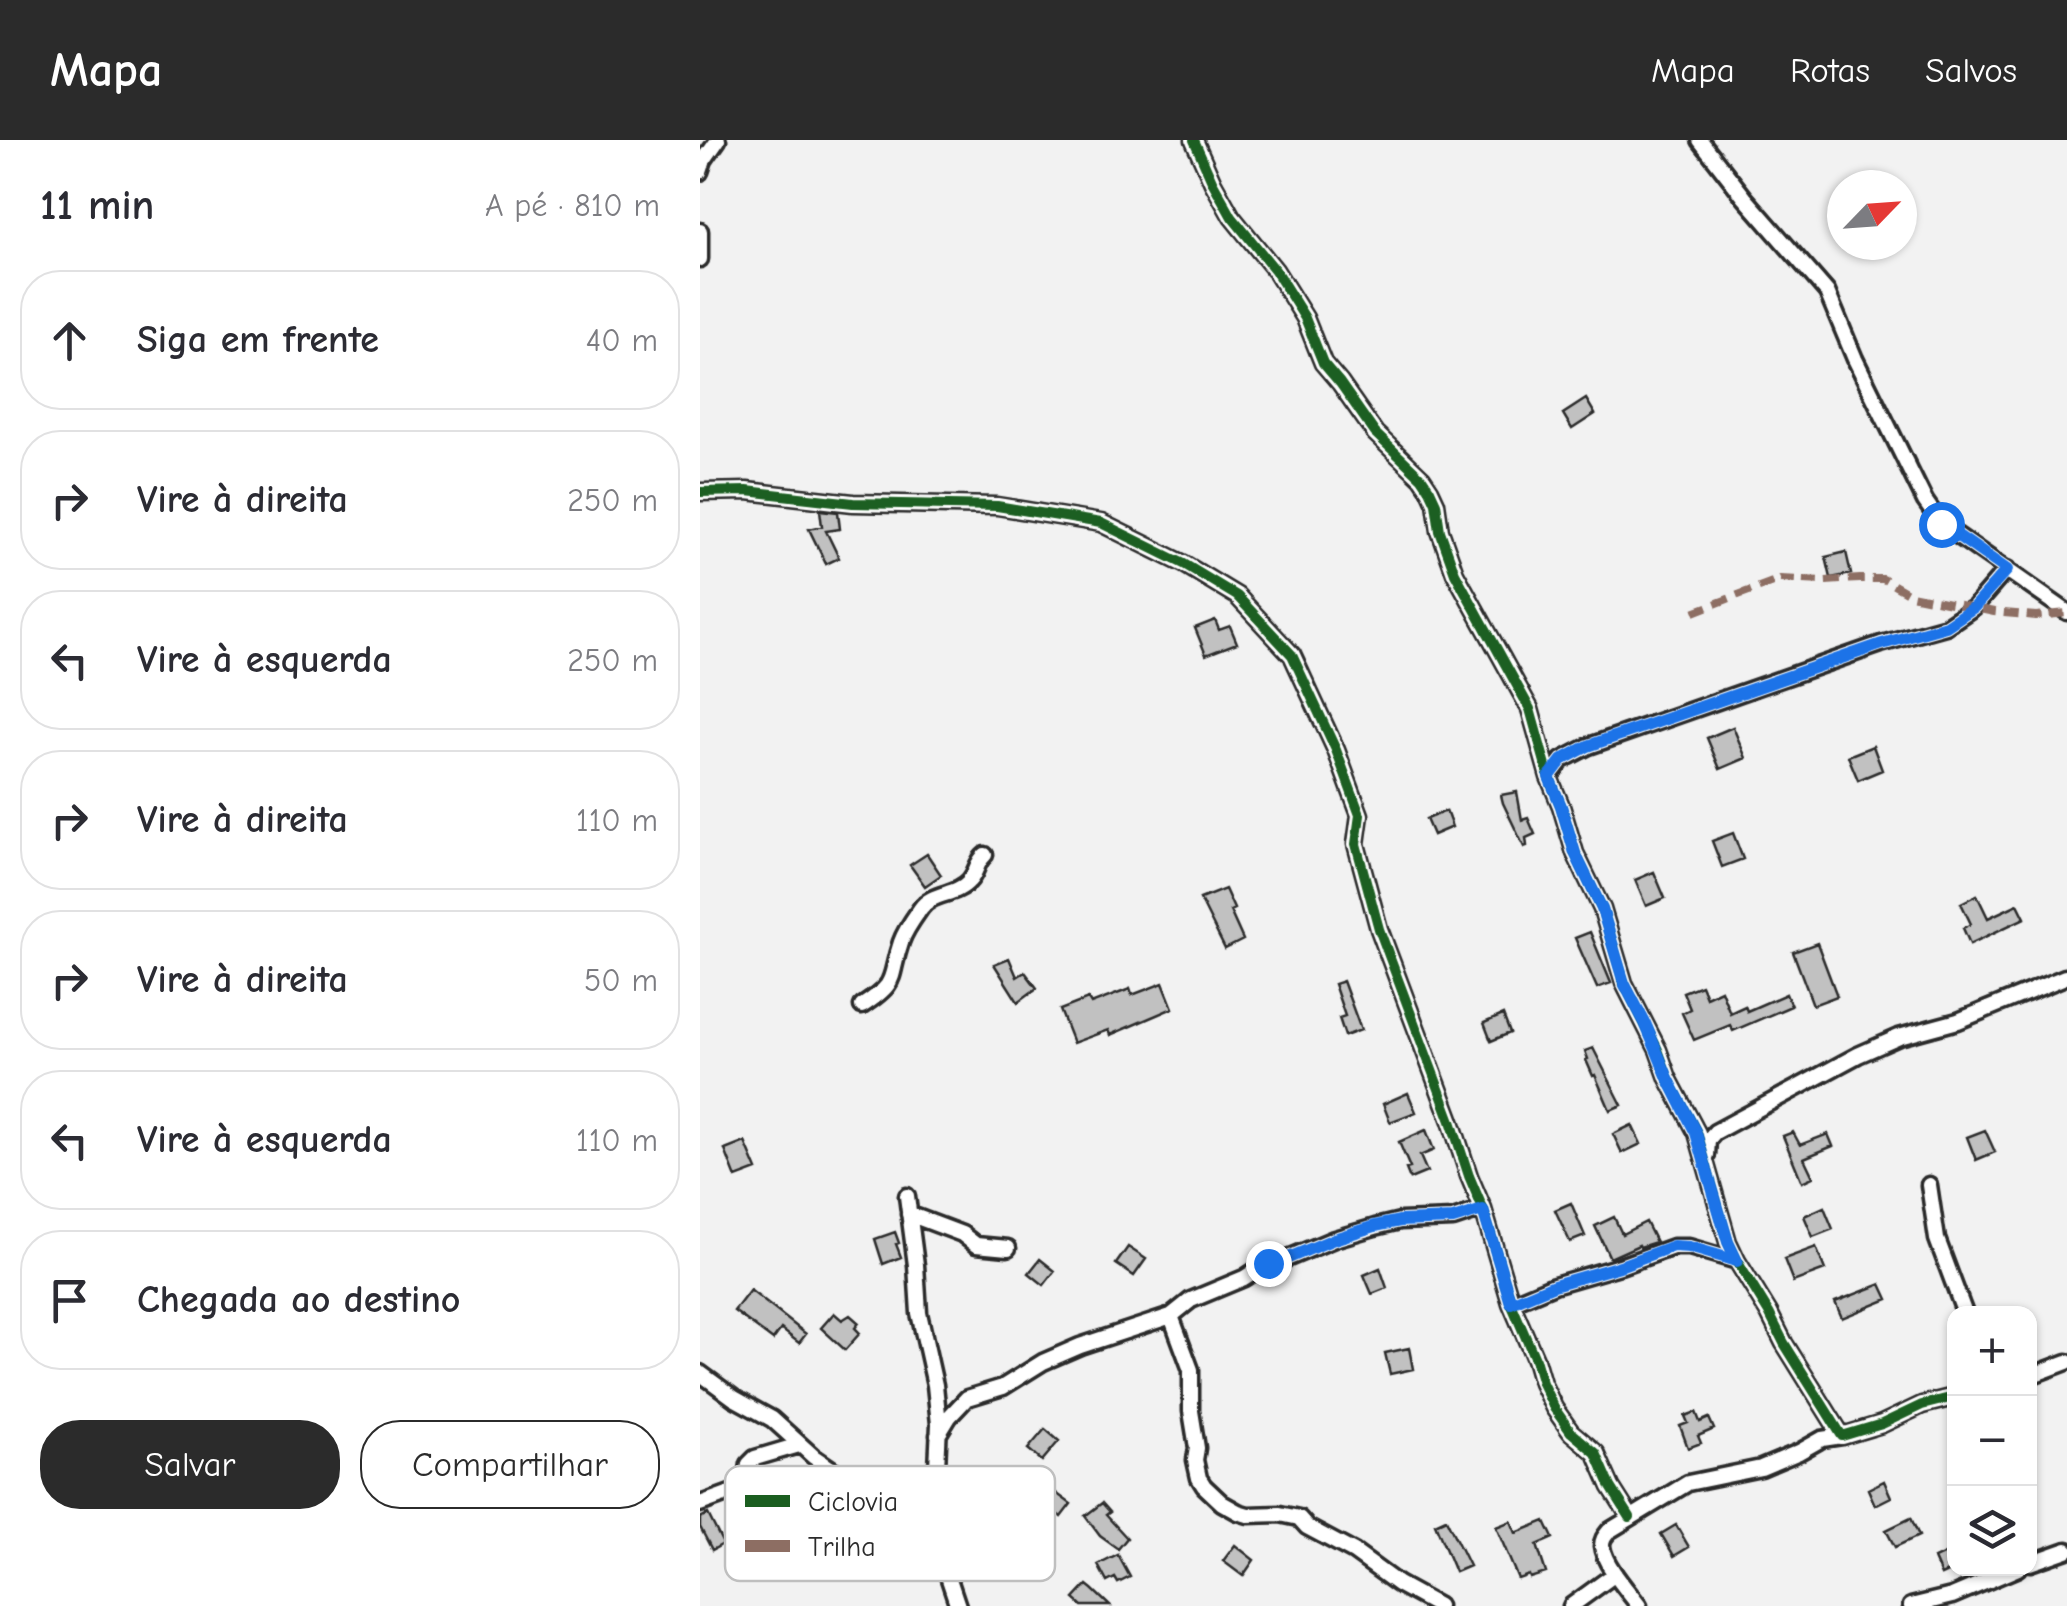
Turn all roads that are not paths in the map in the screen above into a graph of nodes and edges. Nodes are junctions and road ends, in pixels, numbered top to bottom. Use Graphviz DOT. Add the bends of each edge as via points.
graph roads {
  1 [pos="718,140"];
  2 [pos="1194,140"];
  3 [pos="1700,140"];
  4 [pos="700,172"];
  5 [pos="700,231"];
  6 [pos="700,259"];
  7 [pos="700,492"];
  8 [pos="2007,570"];
  9 [pos="2067,612"];
  10 [pos="1549,777"];
  11 [pos="985,854"];
  12 [pos="2066,978"];
  13 [pos="862,1006"];
  14 [pos="1706,1160"];
  15 [pos="1929,1185"];
  16 [pos="907,1196"];
  17 [pos="1483,1210"];
  18 [pos="910,1214"];
  19 [pos="1008,1248"];
  20 [pos="1737,1261"];
  21 [pos="1511,1303"];
  22 [pos="1962,1306"];
  23 [pos="1171,1316"];
  24 [pos="2067,1362"];
  25 [pos="700,1373"];
  26 [pos="2037,1373"];
  27 [pos="1947,1399"];
  28 [pos="938,1435"];
  29 [pos="1842,1436"];
  30 [pos="800,1445"];
  31 [pos="749,1466"];
  32 [pos="830,1466"];
  33 [pos="937,1466"];
  34 [pos="725,1495"];
  35 [pos="700,1504"];
  36 [pos="1630,1517"];
  37 [pos="2067,1550"];
  38 [pos="2037,1561"];
  39 [pos="1615,1574"];
  40 [pos="1999,1576"];
  41 [pos="950,1581"];
  42 [pos="958,1606"];
  43 [pos="1438,1606"];
  44 [pos="1571,1606"];
  45 [pos="1639,1606"];
  46 [pos="1912,1606"];
  1 -- 4 [label="street"];
  2 -- 10 [label="street" via="1232,217 1305,318 1323,364 1375,433 1430,490 1455,574 1530,709"];
  3 -- 8 [label="street" via="1828,292 1941,524"];
  5 -- 6 [label="street"];
  7 -- 17 [label="street" via="997,506 1101,523 1236,596 1292,655 1336,750 1360,816 1356,844 1378,929"];
  8 -- 9 [label="street"];
  8 -- 10 [label="street" via="1946,626 1588,746 1562,760"];
  10 -- 14 [label="street" via="1624,983"];
  11 -- 13 [label="street" via="969,881 924,904 904,936 890,984"];
  12 -- 14 [label="street" via="1858,1054 1715,1132"];
  14 -- 20 [label="street"];
  15 -- 22 [label="street" via="1937,1240"];
  16 -- 18 [label="street"];
  17 -- 21 [label="street"];
  17 -- 23 [label="street" via="1400,1221 1334,1239 1268,1263"];
  18 -- 19 [label="street" via="976,1245"];
  18 -- 28 [label="street"];
  20 -- 21 [label="street" via="1673,1246"];
  20 -- 29 [label="street"];
  21 -- 36 [label="street" via="1554,1408 1596,1453"];
  23 -- 28 [label="street" via="1080,1346 967,1398"];
  23 -- 43 [label="street" via="1192,1370 1196,1460 1204,1486 1229,1509 1299,1518"];
  24 -- 26 [label="street"];
  25 -- 30 [label="street"];
  27 -- 29 [label="street"];
  28 -- 33 [label="street"];
  29 -- 36 [label="street" via="1761,1468 1688,1484"];
  30 -- 31 [label="street" via="750,1460"];
  30 -- 32 [label="street"];
  34 -- 35 [label="street"];
  36 -- 39 [label="street" via="1602,1540"];
  37 -- 38 [label="street"];
  39 -- 44 [label="street"];
  39 -- 45 [label="street"];
  40 -- 46 [label="street"];
  41 -- 42 [label="street"];
}
